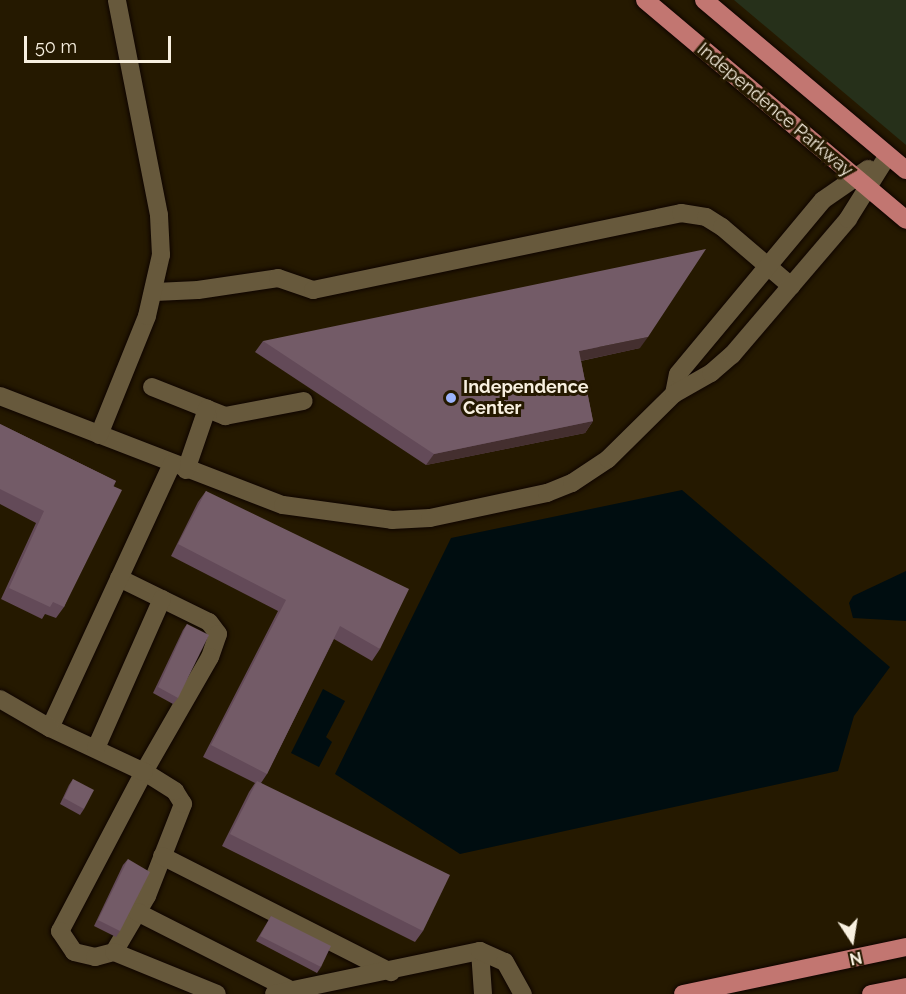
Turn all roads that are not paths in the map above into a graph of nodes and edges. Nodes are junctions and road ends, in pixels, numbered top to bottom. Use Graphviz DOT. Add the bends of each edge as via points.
graph roads {
  1 [pos="117,0"];
  2 [pos="645,0"];
  3 [pos="704,0"];
  4 [pos="888,154"];
  5 [pos="906,170"];
  6 [pos="861,183"];
  7 [pos="906,220"];
  8 [pos="767,266"];
  9 [pos="791,286"];
  10 [pos="155,292"];
  11 [pos="152,387"];
  12 [pos="674,394"];
  13 [pos="0,395"];
  14 [pos="304,401"];
  15 [pos="207,409"];
  16 [pos="99,435"];
  17 [pos="179,467"];
  18 [pos="119,578"];
  19 [pos="162,599"];
  20 [pos="0,699"];
  21 [pos="50,728"];
  22 [pos="96,748"];
  23 [pos="144,772"];
  24 [pos="162,856"];
  25 [pos="137,912"];
  26 [pos="906,947"];
  27 [pos="480,951"];
  28 [pos="114,952"];
  29 [pos="390,972"];
  30 [pos="906,987"];
  31 [pos="282,992"];
  32 [pos="217,994"];
  33 [pos="483,994"];
  34 [pos="523,994"];
  35 [pos="683,994"];
  36 [pos="871,994"];
  1 -- 10 [label="lane" via="159,215 161,255"];
  2 -- 6 [label="main road, Independence Parkway"];
  3 -- 4 [label="main road"];
  4 -- 5 [label="main road"];
  4 -- 6 [label="lane"];
  6 -- 7 [label="main road, Independence Parkway"];
  6 -- 8 [label="lane" via="823,200"];
  6 -- 9 [label="lane" via="848,219"];
  8 -- 9 [label="lane"];
  8 -- 10 [label="lane" via="706,217 681,213 314,290 278,278"];
  8 -- 12 [label="lane" via="678,374"];
  9 -- 12 [label="lane" via="732,355 711,373"];
  10 -- 16 [label="lane"];
  11 -- 15 [label="lane"];
  12 -- 17 [label="lane" via="608,459 572,483 547,493 430,518 392,520 283,505"];
  13 -- 16 [label="lane"];
  14 -- 15 [label="lane" via="225,416"];
  15 -- 17 [label="lane"];
  16 -- 17 [label="lane"];
  17 -- 18 [label="lane"];
  18 -- 19 [label="lane"];
  18 -- 21 [label="lane"];
  19 -- 22 [label="lane"];
  19 -- 23 [label="lane" via="208,622 218,634 210,657"];
  20 -- 21 [label="lane"];
  21 -- 22 [label="lane"];
  22 -- 23 [label="lane"];
  23 -- 24 [label="lane" via="175,791 183,804"];
  23 -- 28 [label="lane" via="60,931 74,952 95,957"];
  24 -- 25 [label="lane"];
  24 -- 29 [label="lane"];
  25 -- 28 [label="lane"];
  25 -- 31 [label="lane"];
  26 -- 35 [label="main road"];
  27 -- 29 [label="lane"];
  27 -- 33 [label="lane"];
  27 -- 34 [label="lane" via="505,962"];
  28 -- 32 [label="lane"];
  29 -- 31 [label="lane"];
  30 -- 36 [label="main road"];
}
